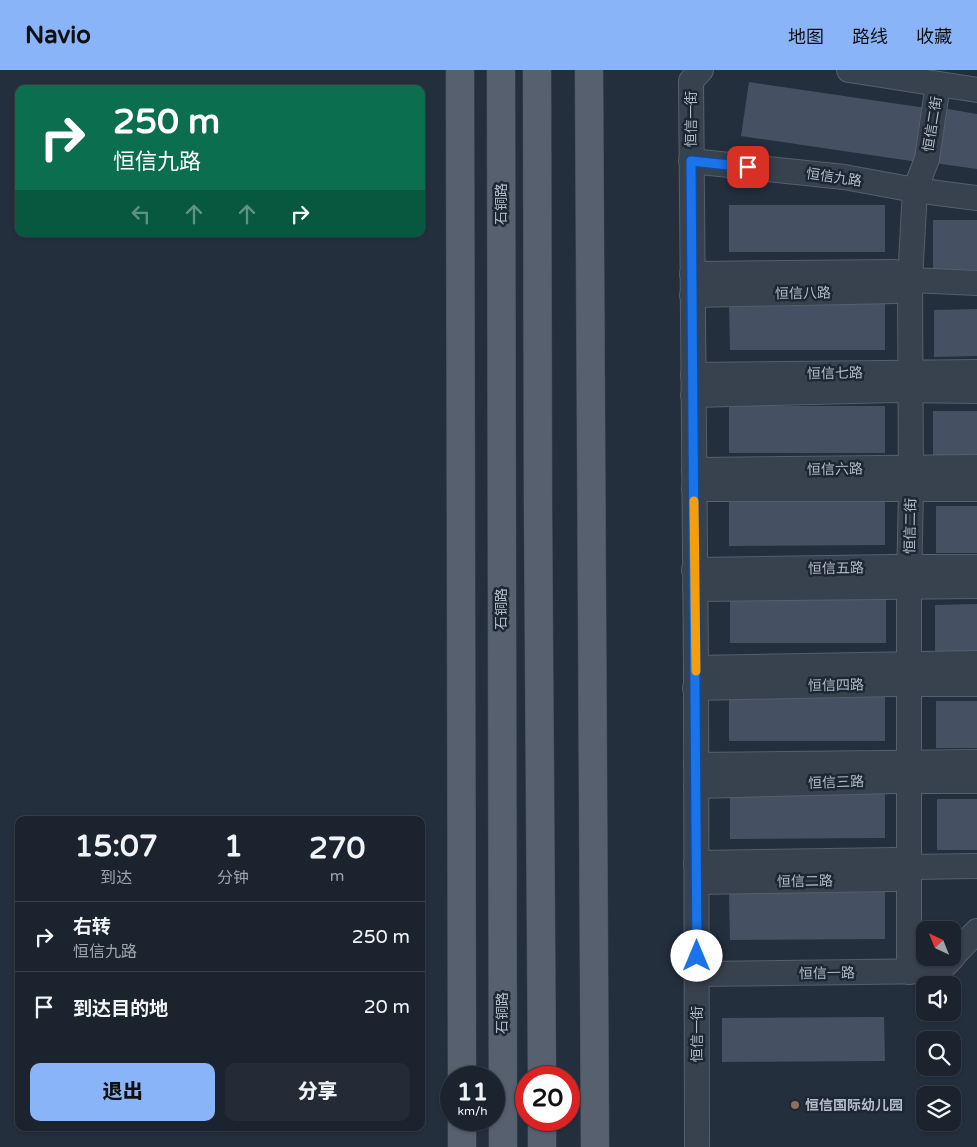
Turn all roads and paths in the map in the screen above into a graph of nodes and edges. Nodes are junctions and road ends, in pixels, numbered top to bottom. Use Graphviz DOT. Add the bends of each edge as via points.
graph roads {
  1 [pos="460,70"];
  2 [pos="500,70"];
  3 [pos="538,70"];
  4 [pos="589,70"];
  5 [pos="849,70"];
  6 [pos="696,75"];
  7 [pos="938,84"];
  8 [pos="977,90"];
  9 [pos="691,161"];
  10 [pos="915,190"];
  11 [pos="977,198"];
  12 [pos="910,280"];
  13 [pos="977,283"];
  14 [pos="692,284"];
  15 [pos="977,372"];
  16 [pos="910,381"];
  17 [pos="693,385"];
  18 [pos="977,390"];
  19 [pos="977,467"];
  20 [pos="910,478"];
  21 [pos="694,480"];
  22 [pos="977,489"];
  23 [pos="977,567"];
  24 [pos="909,576"];
  25 [pos="694,580"];
  26 [pos="977,586"];
  27 [pos="977,663"];
  28 [pos="909,674"];
  29 [pos="695,678"];
  30 [pos="977,684"];
  31 [pos="977,762"];
  32 [pos="909,771"];
  33 [pos="696,776"];
  34 [pos="977,781"];
  35 [pos="977,866"];
  36 [pos="909,867"];
  37 [pos="696,873"];
  38 [pos="977,931"];
  39 [pos="961,948"];
  40 [pos="944,966"];
  41 [pos="909,972"];
  42 [pos="697,974"];
  43 [pos="462,1066"];
  44 [pos="542,1066"];
  45 [pos="462,1131"];
  46 [pos="542,1131"];
  47 [pos="462,1147"];
  48 [pos="503,1147"];
  49 [pos="542,1147"];
  50 [pos="595,1147"];
  51 [pos="697,1147"];
  1 -- 43 [label="main road"];
  2 -- 48 [label="main road, 石铜路"];
  3 -- 44 [label="main road"];
  4 -- 50 [label="main road"];
  5 -- 7 [label="lane"];
  6 -- 9 [label="lane, 恒信一街"];
  7 -- 8 [label="lane"];
  7 -- 10 [label="lane, 恒信二街" via="927,160"];
  9 -- 10 [label="lane, 恒信九路" via="844,177"];
  9 -- 14 [label="lane, 恒信一街"];
  10 -- 11 [label="lane, 恒信九路"];
  10 -- 12 [label="lane, 恒信二街"];
  12 -- 13 [label="lane"];
  12 -- 14 [label="lane, 恒信八路" via="896,291"];
  12 -- 16 [label="lane, 恒信二街"];
  14 -- 17 [label="lane, 恒信一街"];
  15 -- 16 [label="lane, 恒信七路"];
  16 -- 17 [label="lane, 恒信七路"];
  16 -- 18 [label="lane, 恒信七路"];
  16 -- 20 [label="lane, 恒信二街"];
  17 -- 21 [label="lane, 恒信一街"];
  19 -- 20 [label="lane, 恒信六路"];
  20 -- 21 [label="lane, 恒信六路"];
  20 -- 22 [label="lane, 恒信六路"];
  20 -- 24 [label="lane, 恒信二街"];
  21 -- 25 [label="lane, 恒信一街"];
  23 -- 24 [label="lane, 恒信五路"];
  24 -- 25 [label="lane, 恒信五路"];
  24 -- 26 [label="lane, 恒信五路"];
  24 -- 28 [label="lane, 恒信二街"];
  25 -- 29 [label="lane, 恒信一街"];
  27 -- 28 [label="lane, 恒信四路"];
  28 -- 29 [label="lane, 恒信四路"];
  28 -- 30 [label="lane, 恒信四路"];
  28 -- 32 [label="lane, 恒信二街"];
  29 -- 33 [label="lane, 恒信一街"];
  31 -- 32 [label="lane, 恒信三路"];
  32 -- 33 [label="lane, 恒信三路"];
  32 -- 34 [label="lane, 恒信三路"];
  32 -- 36 [label="lane, 恒信二街"];
  33 -- 37 [label="lane, 恒信一街"];
  35 -- 36 [label="lane, 恒信二路"];
  36 -- 37 [label="lane, 恒信二路" via="895,879"];
  36 -- 41 [label="lane, 恒信二街"];
  37 -- 42 [label="lane, 恒信一街"];
  38 -- 39 [label="lane, 恒信一路"];
  40 -- 41 [label="lane, 恒信一路" via="939,971"];
  41 -- 42 [label="lane, 恒信一路"];
  42 -- 51 [label="lane, 恒信一街"];
  45 -- 47 [label="main road"];
  46 -- 49 [label="main road"];
}
